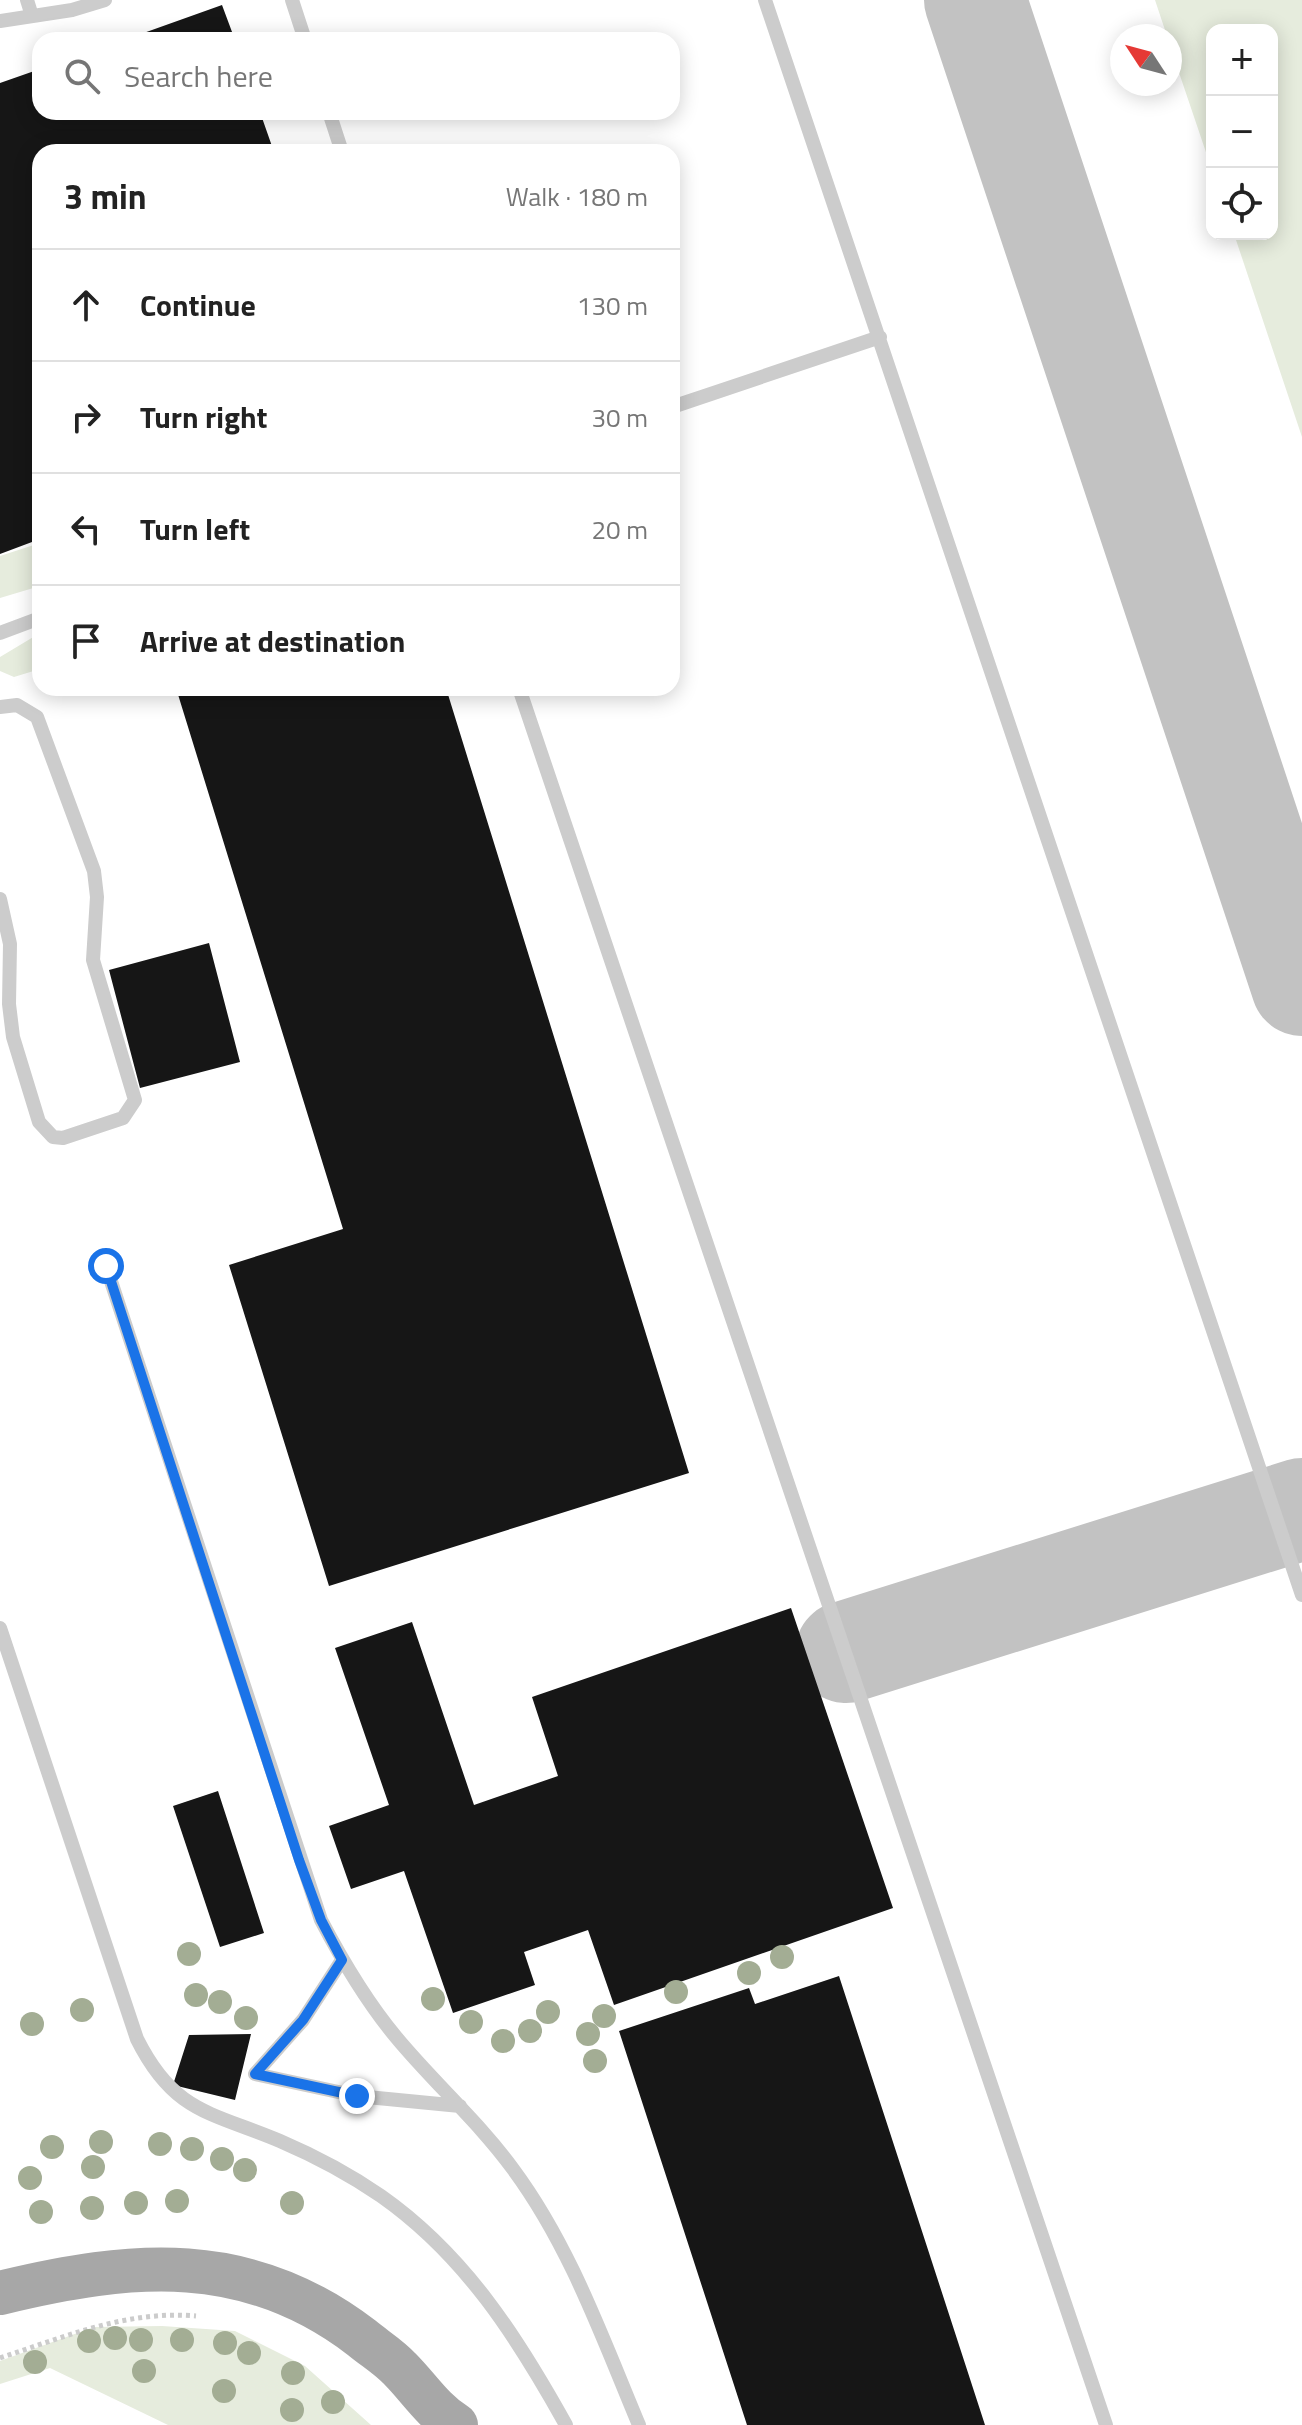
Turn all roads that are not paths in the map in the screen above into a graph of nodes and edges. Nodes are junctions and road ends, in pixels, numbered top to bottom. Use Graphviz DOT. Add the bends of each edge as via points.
graph roads {
  1 [pos="27,0"];
  2 [pos="105,0"];
  3 [pos="292,0"];
  4 [pos="765,0"];
  5 [pos="32,16"];
  6 [pos="0,21"];
  7 [pos="302,32"];
  8 [pos="332,120"];
  9 [pos="339,144"];
  10 [pos="880,337"];
  11 [pos="680,404"];
  12 [pos="32,621"];
  13 [pos="0,633"];
  14 [pos="522,696"];
  15 [pos="0,707"];
  16 [pos="0,899"];
  17 [pos="106,1266"];
  18 [pos="1302,1595"];
  19 [pos="0,1628"];
  20 [pos="342,1960"];
  21 [pos="460,2106"];
  22 [pos="0,2293"];
  23 [pos="445,2421"];
  24 [pos="566,2425"];
  25 [pos="639,2425"];
  26 [pos="1106,2425"];
  1 -- 5 [label="lane"];
  2 -- 5 [label="lane"];
  3 -- 7 [label="lane"];
  4 -- 10 [label="lane"];
  5 -- 6 [label="lane"];
  8 -- 9 [label="lane"];
  10 -- 11 [label="lane"];
  10 -- 18 [label="lane"];
  12 -- 13 [label="lane"];
  14 -- 26 [label="lane"];
  15 -- 16 [label="lane" via="17,705 37,717 94,871 93,960 135,1100 123,1118 73,1137 53,1137 44,1131 10,1020 10,944"];
  17 -- 20 [label="lane" via="299,1860"];
  19 -- 24 [label="lane" via="148,2061 198,2110 305,2152 345,2173 419,2226 453,2257 501,2316"];
  20 -- 21 [label="lane" via="396,2037"];
  20 -- 21 [label="lane" via="303,2020 255,2074 357,2096"];
  21 -- 25 [label="lane" via="513,2168 557,2237"];
  22 -- 23 [label="main road" via="69,2276 172,2268 243,2277 306,2300 358,2335 399,2368"];
}
